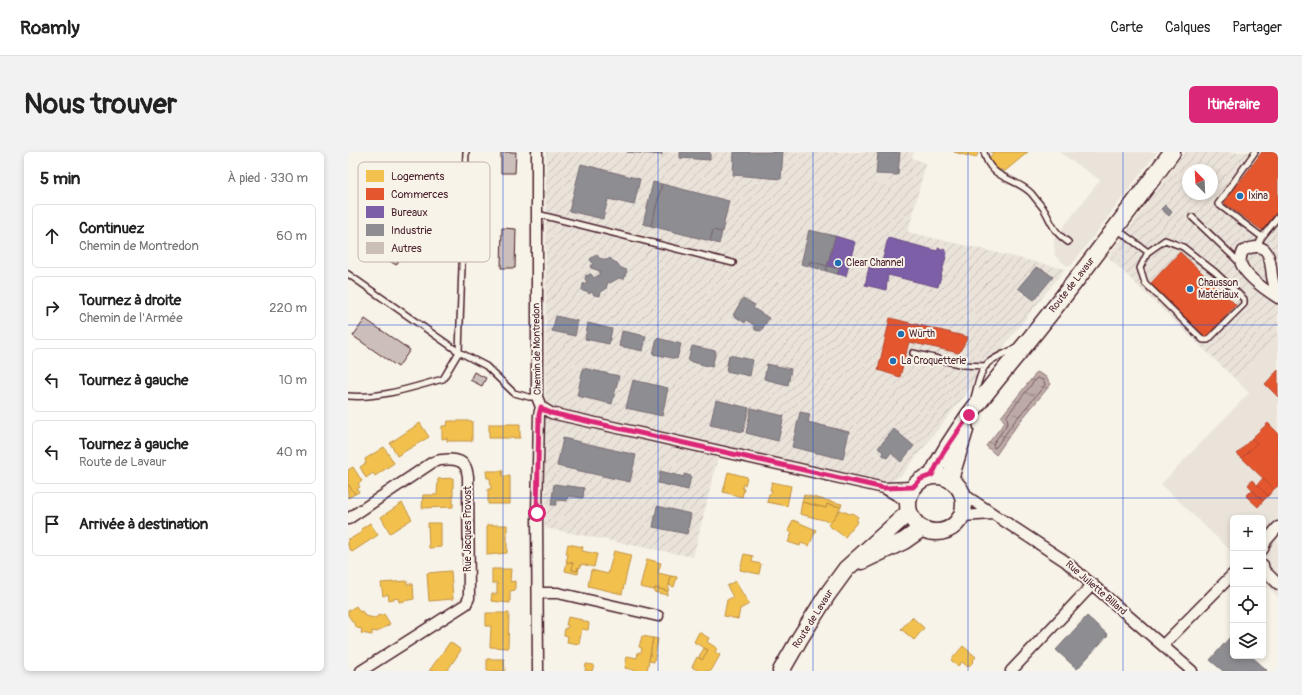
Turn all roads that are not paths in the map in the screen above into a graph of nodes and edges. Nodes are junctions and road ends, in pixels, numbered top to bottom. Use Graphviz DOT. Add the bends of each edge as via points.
graph roads {
  1 [pos="466,152"];
  2 [pos="537,152"];
  3 [pos="984,152"];
  4 [pos="1172,152"];
  5 [pos="1255,152"];
  6 [pos="466,162"];
  7 [pos="537,214"];
  8 [pos="1192,217"];
  9 [pos="1278,217"];
  10 [pos="1115,228"];
  11 [pos="1262,237"];
  12 [pos="1068,242"];
  13 [pos="1258,247"];
  14 [pos="1148,252"];
  15 [pos="462,262"];
  16 [pos="733,263"];
  17 [pos="1241,264"];
  18 [pos="348,274"];
  19 [pos="1278,298"];
  20 [pos="1027,342"];
  21 [pos="459,352"];
  22 [pos="913,353"];
  23 [pos="986,366"];
  24 [pos="348,396"];
  25 [pos="537,397"];
  26 [pos="541,407"];
  27 [pos="972,412"];
  28 [pos="932,475"];
  29 [pos="950,479"];
  30 [pos="884,488"];
  31 [pos="963,494"];
  32 [pos="909,500"];
  33 [pos="993,514"];
  34 [pos="962,516"];
  35 [pos="348,518"];
  36 [pos="1278,527"];
  37 [pos="922,529"];
  38 [pos="1266,541"];
  39 [pos="846,568"];
  40 [pos="1266,572"];
  41 [pos="1230,577"];
  42 [pos="1093,584"];
  43 [pos="1278,584"];
  44 [pos="538,593"];
  45 [pos="658,616"];
  46 [pos="1163,645"];
  47 [pos="361,671"];
  48 [pos="538,671"];
  49 [pos="781,671"];
  50 [pos="1012,671"];
  51 [pos="1192,671"];
  1 -- 6 [label="lane"];
  2 -- 7 [label="street, Chemin de Montredon"];
  3 -- 12 [label="lane" via="994,171 1030,193 1043,208 1057,232"];
  4 -- 10 [label="main road, Route de Lavaur"];
  5 -- 11 [label="lane" via="1218,204"];
  7 -- 16 [label="lane"];
  7 -- 25 [label="street, Chemin de Montredon"];
  8 -- 17 [label="lane"];
  9 -- 11 [label="lane"];
  10 -- 14 [label="lane"];
  10 -- 20 [label="main road, Route de Lavaur"];
  11 -- 13 [label="lane"];
  13 -- 17 [label="street" via="1243,251"];
  13 -- 19 [label="street" via="1270,256 1272,278"];
  14 -- 14 [label="lane" via="1165,240 1183,247 1216,272 1244,299 1244,304 1208,340 1203,340 1145,283 1140,268"];
  15 -- 21 [label="lane"];
  17 -- 19 [label="street" via="1247,273"];
  18 -- 21 [label="lane"];
  20 -- 23 [label="lane"];
  20 -- 27 [label="main road, Route de Lavaur"];
  21 -- 24 [label="lane" via="443,379 399,391 360,397"];
  21 -- 25 [label="lane" via="486,366 514,393"];
  22 -- 23 [label="lane" via="963,365"];
  23 -- 27 [label="lane" via="974,398"];
  25 -- 26 [label="street, Chemin de Montredon"];
  26 -- 30 [label="street" via="551,413"];
  26 -- 44 [label="street, Chemin de Montredon" via="537,498"];
  27 -- 28 [label="main road, Route de Lavaur" via="943,453"];
  27 -- 29 [label="main road, Route de Lavaur"];
  28 -- 29 [label="main road"];
  28 -- 32 [label="main road" via="921,479"];
  29 -- 31 [label="main road" via="958,485"];
  30 -- 32 [label="street"];
  30 -- 32 [label="street"];
  31 -- 33 [label="street, Rue Juliette Billard"];
  31 -- 34 [label="main road"];
  32 -- 37 [label="main road" via="914,522"];
  32 -- 39 [label="main road, Route de Lavaur"];
  33 -- 34 [label="street"];
  33 -- 42 [label="street, Rue Juliette Billard" via="1065,561"];
  34 -- 37 [label="main road" via="944,531"];
  35 -- 47 [label="street, Rue Jacques Provost" via="433,462 459,461 465,465 468,476 469,598 466,604"];
  36 -- 38 [label="street"];
  37 -- 39 [label="main road, Route de Lavaur" via="902,542"];
  39 -- 49 [label="main road, Route de Lavaur"];
  40 -- 43 [label="street"];
  41 -- 46 [label="street"];
  42 -- 46 [label="street, Rue Juliette Billard"];
  42 -- 50 [label="street"];
  44 -- 45 [label="street" via="558,594"];
  44 -- 48 [label="street, Chemin de Montredon"];
  46 -- 51 [label="street, Rue Juliette Billard"];
}
